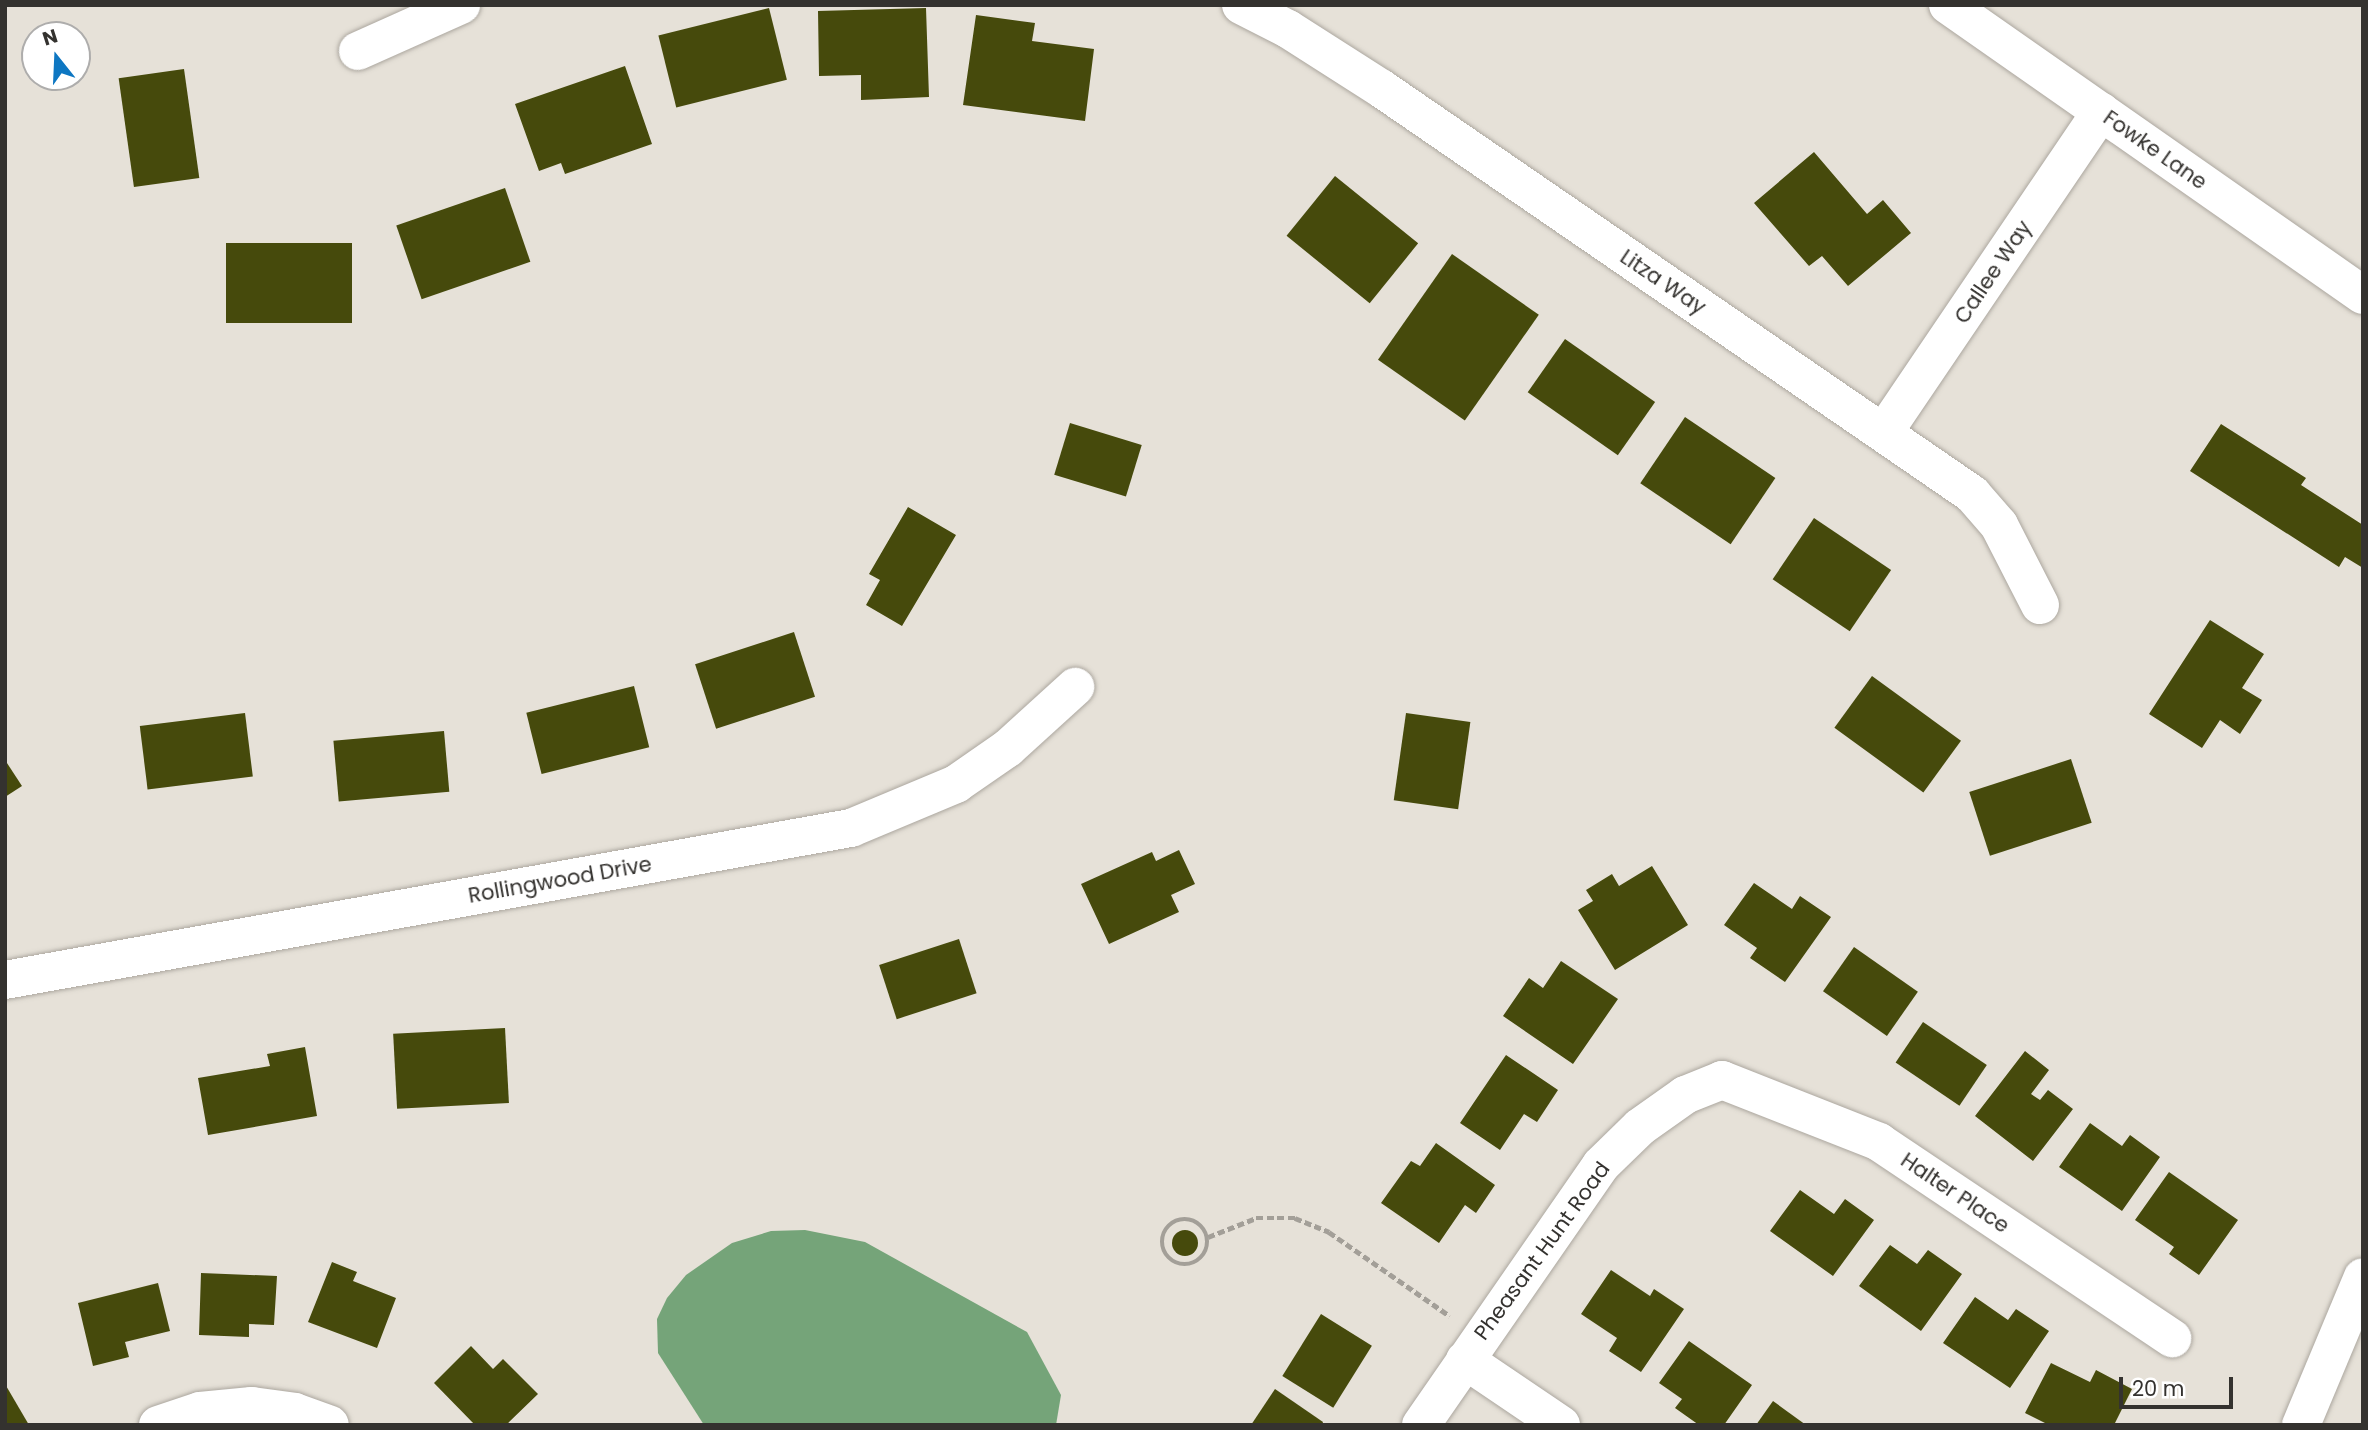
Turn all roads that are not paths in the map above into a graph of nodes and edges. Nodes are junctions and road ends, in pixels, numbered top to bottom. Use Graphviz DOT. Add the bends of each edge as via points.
graph roads {
  1 [pos="461,5"];
  2 [pos="1241,5"];
  3 [pos="1948,5"];
  4 [pos="358,51"];
  5 [pos="2101,112"];
  6 [pos="2363,295"];
  7 [pos="1884,432"];
  8 [pos="2040,605"];
  9 [pos="1075,687"];
  10 [pos="5,980"];
  11 [pos="1722,1080"];
  12 [pos="2363,1278"];
  13 [pos="2172,1338"];
  14 [pos="1473,1348"];
  15 [pos="158,1425"];
  16 [pos="330,1425"];
  17 [pos="1421,1425"];
  18 [pos="1561,1425"];
  19 [pos="2301,1425"];
  1 -- 4 [label="street"];
  2 -- 7 [label="street, Litza Way" via="1382,89"];
  3 -- 5 [label="street, Fowke Lane"];
  5 -- 6 [label="street, Fowke Lane"];
  5 -- 7 [label="street, Callee Way"];
  7 -- 8 [label="street, Litza Way" via="1972,494 1999,525"];
  9 -- 10 [label="street, Rollingwood Drive" via="1008,748 956,784 851,828"];
  11 -- 13 [label="street, Halter Place" via="1879,1142"];
  11 -- 14 [label="street, Pheasant Hunt Road" via="1685,1095 1640,1126 1601,1165"];
  12 -- 19 [label="street"];
  14 -- 17 [label="street, Pheasant Hunt Road"];
  14 -- 18 [label="street"];
  15 -- 16 [label="street" via="200,1411 252,1406 295,1412"];
}
